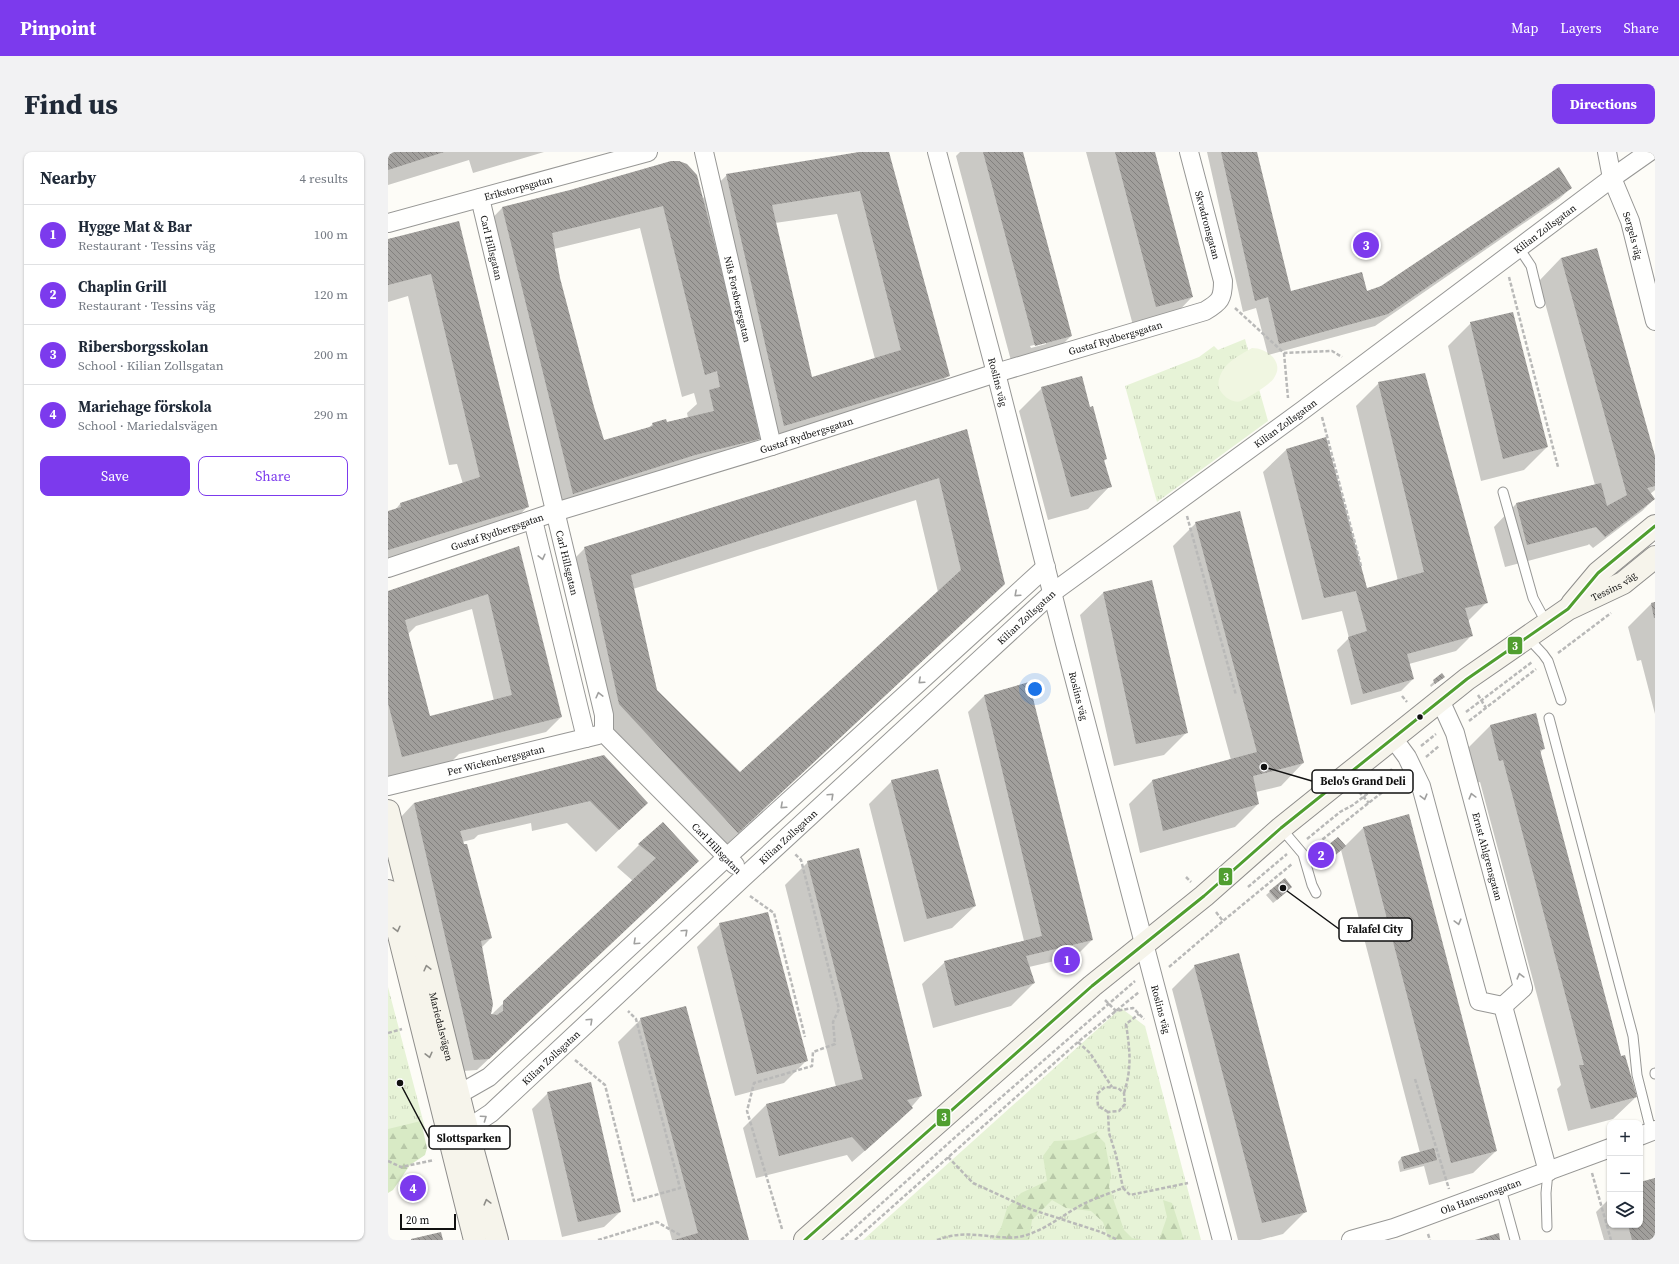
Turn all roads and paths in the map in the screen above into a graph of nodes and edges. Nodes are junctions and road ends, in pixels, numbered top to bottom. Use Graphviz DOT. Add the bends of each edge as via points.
graph roads {
  1 [pos="648,152"];
  2 [pos="704,152"];
  3 [pos="937,152"];
  4 [pos="1189,152"];
  5 [pos="1607,152"];
  6 [pos="1649,152"];
  7 [pos="1612,178"];
  8 [pos="480,198"];
  9 [pos="388,223"];
  10 [pos="1519,248"];
  11 [pos="1505,259"];
  12 [pos="1221,299"];
  13 [pos="1540,303"];
  14 [pos="1655,321"];
  15 [pos="1284,353"];
  16 [pos="1356,370"];
  17 [pos="996,373"];
  18 [pos="1318,399"];
  19 [pos="1283,425"];
  20 [pos="772,446"];
  21 [pos="1558,467"];
  22 [pos="1503,492"];
  23 [pos="1182,498"];
  24 [pos="555,512"];
  25 [pos="533,520"];
  26 [pos="1655,526"];
  27 [pos="1655,557"];
  28 [pos="1361,566"];
  29 [pos="1046,567"];
  30 [pos="388,568"];
  31 [pos="1052,593"];
  32 [pos="1568,609"];
  33 [pos="1548,624"];
  34 [pos="1528,638"];
  35 [pos="1236,695"];
  36 [pos="1440,700"];
  37 [pos="1561,700"];
  38 [pos="1548,718"];
  39 [pos="604,733"];
  40 [pos="586,738"];
  41 [pos="1393,738"];
  42 [pos="388,786"];
  43 [pos="388,811"];
  44 [pos="1281,828"];
  45 [pos="782,841"];
  46 [pos="727,857"];
  47 [pos="740,880"];
  48 [pos="388,891"];
  49 [pos="1316,893"];
  50 [pos="1223,921"];
  51 [pos="1143,943"];
  52 [pos="1153,981"];
  53 [pos="1092,986"];
  54 [pos="615,997"];
  55 [pos="1503,1006"];
  56 [pos="1116,1011"];
  57 [pos="1139,1014"];
  58 [pos="1146,1022"];
  59 [pos="403,1029"];
  60 [pos="388,1033"];
  61 [pos="805,1037"];
  62 [pos="1078,1042"];
  63 [pos="560,1048"];
  64 [pos="1415,1079"];
  65 [pos="1112,1087"];
  66 [pos="1124,1093"];
  67 [pos="450,1099"];
  68 [pos="1108,1112"];
  69 [pos="458,1132"];
  70 [pos="1648,1132"];
  71 [pos="1607,1149"];
  72 [pos="948,1157"];
  73 [pos="1588,1157"];
  74 [pos="434,1160"];
  75 [pos="388,1161"];
  76 [pos="1548,1172"];
  77 [pos="1186,1175"];
  78 [pos="1188,1183"];
  79 [pos="1123,1188"];
  80 [pos="1501,1189"];
  81 [pos="1190,1190"];
  82 [pos="1454,1207"];
  83 [pos="1059,1219"];
  84 [pos="1547,1227"];
  85 [pos="782,1229"];
  86 [pos="680,1235"];
  87 [pos="475,1240"];
  88 [pos="497,1240"];
  89 [pos="598,1240"];
  90 [pos="805,1240"];
  91 [pos="855,1240"];
  92 [pos="937,1240"];
  93 [pos="1118,1240"];
  94 [pos="1222,1240"];
  95 [pos="1351,1240"];
  96 [pos="1515,1240"];
  97 [pos="1611,1240"];
  1 -- 8 [label="street, Erikstorpsgatan"];
  2 -- 20 [label="street, Nils Forsbergsgatan"];
  3 -- 17 [label="street, Roslins väg"];
  4 -- 12 [label="street, Skvadronsgatan" via="1222,281"];
  5 -- 7 [label="street, Sergels väg"];
  6 -- 7 [label="street, Kilian Zollsgatan"];
  7 -- 10 [label="street, Kilian Zollsgatan"];
  7 -- 14 [label="street, Sergels väg" via="1630,221"];
  8 -- 9 [label="street, Erikstorpsgatan"];
  8 -- 24 [label="street, Carl Hillsgatan"];
  10 -- 11 [label="street, Kilian Zollsgatan"];
  10 -- 13 [label="lane" via="1531,266"];
  11 -- 16 [label="street, Kilian Zollsgatan"];
  11 -- 21 [label="path"];
  12 -- 15 [label="path" via="1233,306"];
  12 -- 17 [label="street, Gustaf Rydbergsgatan" via="1205,311"];
  15 -- 16 [label="path" via="1332,351"];
  15 -- 19 [label="path" via="1288,403"];
  16 -- 18 [label="street, Kilian Zollsgatan"];
  17 -- 20 [label="street, Gustaf Rydbergsgatan"];
  17 -- 29 [label="street, Roslins väg"];
  18 -- 19 [label="street, Kilian Zollsgatan"];
  18 -- 28 [label="path"];
  19 -- 23 [label="street, Kilian Zollsgatan"];
  20 -- 24 [label="street, Gustaf Rydbergsgatan"];
  22 -- 33 [label="lane" via="1533,598"];
  23 -- 31 [label="street, Kilian Zollsgatan"];
  23 -- 35 [label="path"];
  24 -- 25 [label="street, Gustaf Rydbergsgatan"];
  39 -- 24 [label="street, Carl Hillsgatan, one-way" via="604,715"];
  25 -- 30 [label="street, Gustaf Rydbergsgatan"];
  25 -- 40 [label="street, one-way"];
  26 -- 32 [label="street, Tessins väg" via="1598,573"];
  27 -- 32 [label="street, Tessins väg" via="1623,583"];
  29 -- 31 [label="street, Roslins väg"];
  29 -- 46 [label="street, one-way"];
  45 -- 31 [label="street, Kilian Zollsgatan, one-way"];
  31 -- 51 [label="street, Roslins väg"];
  32 -- 33 [label="street, Tessins väg"];
  33 -- 34 [label="street, Tessins väg"];
  34 -- 36 [label="street, Tessins väg"];
  34 -- 37 [label="lane" via="1548,661"];
  36 -- 41 [label="street, Tessins väg"];
  55 -- 36 [label="street, Ernst Ahlgrensgatan, one-way" via="1523,988 1455,733"];
  38 -- 70 [label="lane" via="1633,1036 1637,1075"];
  39 -- 40 [label="street, Per Wickenbergsgatan"];
  39 -- 46 [label="street, Carl Hillsgatan"];
  40 -- 42 [label="street, Per Wickenbergsgatan"];
  41 -- 44 [label="street, Tessins väg"];
  41 -- 55 [label="street, one-way" via="1407,757 1421,786 1479,1001"];
  67 -- 43 [label="street, Mariedalsvägen, one-way"];
  44 -- 49 [label="lane" via="1303,854"];
  44 -- 51 [label="street, Tessins väg" via="1204,896"];
  45 -- 47 [label="street, Kilian Zollsgatan"];
  45 -- 85 [label="path" via="801,860 839,1009 833,1022 835,1044 813,1052 812,1066 754,1083 747,1111"];
  46 -- 47 [label="street, Carl Hillsgatan"];
  46 -- 67 [label="street, one-way" via="489,1077"];
  54 -- 47 [label="street, Kilian Zollsgatan, one-way"];
  47 -- 61 [label="path" via="774,913"];
  48 -- 67 [label="street, Mariedalsvägen, one-way"];
  50 -- 52 [label="path"];
  51 -- 52 [label="street, Roslins väg"];
  51 -- 53 [label="street, Tessins väg"];
  52 -- 56 [label="path"];
  52 -- 94 [label="street, Roslins väg"];
  53 -- 56 [label="path"];
  53 -- 90 [label="street, Tessins väg"];
  63 -- 54 [label="street, Kilian Zollsgatan, one-way"];
  54 -- 63 [label="path" via="636,1019 680,1188 634,1201 605,1085"];
  55 -- 76 [label="street"];
  56 -- 57 [label="path" via="1133,1008"];
  56 -- 62 [label="path"];
  57 -- 58 [label="path"];
  57 -- 66 [label="path" via="1126,1024 1130,1048 1130,1076"];
  59 -- 60 [label="path"];
  62 -- 65 [label="path" via="1090,1053"];
  62 -- 72 [label="path"];
  69 -- 63 [label="street, Kilian Zollsgatan, one-way" via="491,1113"];
  64 -- 82 [label="path"];
  65 -- 66 [label="path"];
  65 -- 68 [label="path" via="1105,1087 1097,1094 1098,1106"];
  66 -- 68 [label="path" via="1125,1104 1119,1111"];
  67 -- 69 [label="street, Mariedalsvägen"];
  68 -- 79 [label="path" via="1109,1133"];
  69 -- 87 [label="street, Mariedalsvägen"];
  88 -- 69 [label="street, Mariedalsvägen, one-way"];
  71 -- 73 [label="street, Ola Hanssonsgatan"];
  72 -- 83 [label="path" via="973,1183"];
  72 -- 91 [label="path"];
  73 -- 76 [label="street, Ola Hanssonsgatan"];
  73 -- 97 [label="path"];
  74 -- 75 [label="path" via="401,1167"];
  76 -- 80 [label="street, Ola Hanssonsgatan"];
  76 -- 84 [label="lane"];
  77 -- 78 [label="path"];
  78 -- 79 [label="path" via="1130,1195"];
  78 -- 81 [label="path"];
  79 -- 83 [label="path" via="1084,1204"];
  80 -- 82 [label="street, Ola Hanssonsgatan"];
  80 -- 96 [label="lane"];
  82 -- 95 [label="street, Ola Hanssonsgatan"];
  83 -- 92 [label="path" via="1016,1238 967,1234"];
  83 -- 93 [label="path"];
  86 -- 89 [label="path" via="657,1222"];
}
